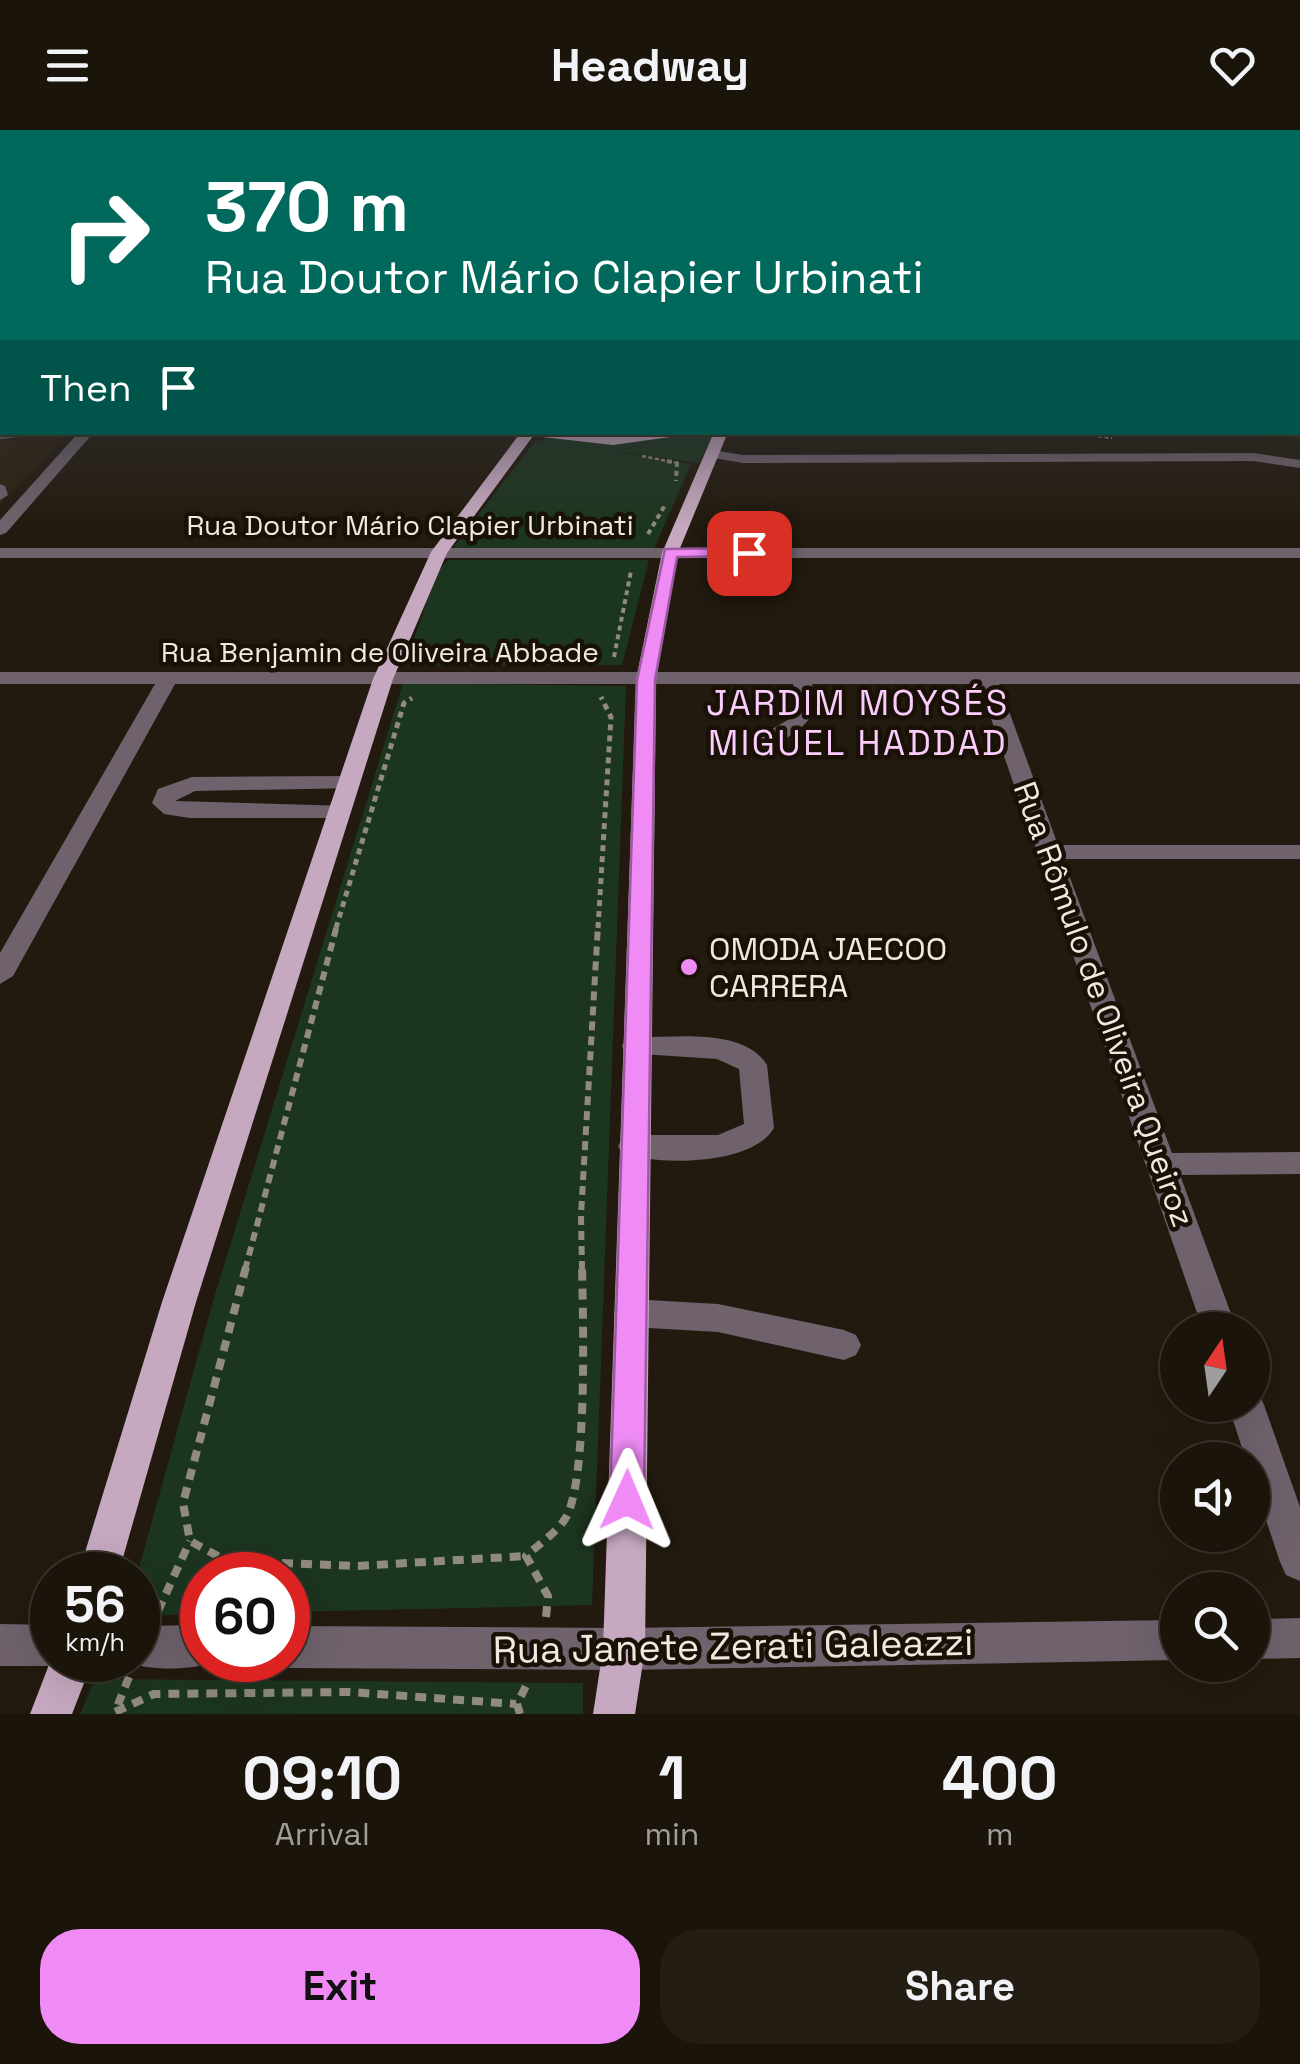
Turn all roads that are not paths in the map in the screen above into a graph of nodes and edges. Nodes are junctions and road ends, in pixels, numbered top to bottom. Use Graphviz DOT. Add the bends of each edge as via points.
graph roads {
  1 [pos="84,435"];
  2 [pos="530,435"];
  3 [pos="559,435"];
  4 [pos="711,440"];
  5 [pos="1300,464"];
  6 [pos="0,530"];
  7 [pos="439,552"];
  8 [pos="670,552"];
  9 [pos="0,553"];
  10 [pos="1300,553"];
  11 [pos="0,678"];
  12 [pos="168,678"];
  13 [pos="987,678"];
  14 [pos="1300,678"];
  15 [pos="382,679"];
  16 [pos="801,679"];
  17 [pos="646,680"];
  18 [pos="730,744"];
  19 [pos="349,783"];
  20 [pos="339,811"];
  21 [pos="1048,852"];
  22 [pos="1300,852"];
  23 [pos="0,976"];
  24 [pos="636,1046"];
  25 [pos="633,1146"];
  26 [pos="1300,1163"];
  27 [pos="1162,1164"];
  28 [pos="1214,1312"];
  29 [pos="630,1314"];
  30 [pos="844,1345"];
  31 [pos="1252,1422"];
  32 [pos="105,1552"];
  33 [pos="1300,1562"];
  34 [pos="1300,1638"];
  35 [pos="1270,1639"];
  36 [pos="1160,1640"];
  37 [pos="0,1645"];
  38 [pos="30,1646"];
  39 [pos="310,1647"];
  40 [pos="624,1649"];
  41 [pos="63,1682"];
  42 [pos="51,1714"];
  43 [pos="614,1714"];
  1 -- 6 [label="street"];
  2 -- 7 [label="main road"];
  3 -- 4 [label="main road"];
  4 -- 5 [label="street" via="743,458 1253,457"];
  4 -- 8 [label="main road"];
  7 -- 8 [label="street, Rua Doutor Mário Clapier Urbinati"];
  7 -- 9 [label="street, Rua Doutor Mário Clapier Urbinati"];
  7 -- 15 [label="main road"];
  8 -- 10 [label="street, Rua Doutor Mário Clapier Urbinati"];
  8 -- 17 [label="main road"];
  11 -- 12 [label="street, Rua Benjamin de Oliveira Abbade"];
  12 -- 15 [label="street, Rua Benjamin de Oliveira Abbade"];
  12 -- 23 [label="street"];
  13 -- 14 [label="street, Rua Benjamin de Oliveira Abbade"];
  13 -- 16 [label="street, Rua Benjamin de Oliveira Abbade"];
  13 -- 21 [label="street, Rua Rômulo de Oliveira Queiroz"];
  15 -- 17 [label="street, Rua Benjamin de Oliveira Abbade" via="611,667"];
  15 -- 19 [label="main road"];
  16 -- 17 [label="street, Rua Benjamin de Oliveira Abbade"];
  16 -- 18 [label="street" via="809,698 803,718 769,739"];
  17 -- 24 [label="main road"];
  19 -- 20 [label="main road"];
  19 -- 20 [label="street" via="192,784 166,794 164,803 190,810"];
  20 -- 32 [label="main road"];
  21 -- 22 [label="street"];
  21 -- 27 [label="street, Rua Rômulo de Oliveira Queiroz"];
  24 -- 25 [label="main road"];
  24 -- 25 [label="street" via="737,1053 753,1065 759,1128 752,1137 724,1145"];
  25 -- 29 [label="main road"];
  26 -- 27 [label="street"];
  27 -- 28 [label="street, Rua Rômulo de Oliveira Queiroz"];
  29 -- 30 [label="street" via="718,1318"];
  29 -- 40 [label="main road"];
  31 -- 33 [label="street"];
  34 -- 35 [label="street"];
  36 -- 40 [label="street, Rua Janete Zerati Galeazzi"];
  37 -- 38 [label="street"];
  39 -- 40 [label="street, Rua Janete Zerati Galeazzi"];
  40 -- 43 [label="main road"];
  41 -- 42 [label="main road"];
}
